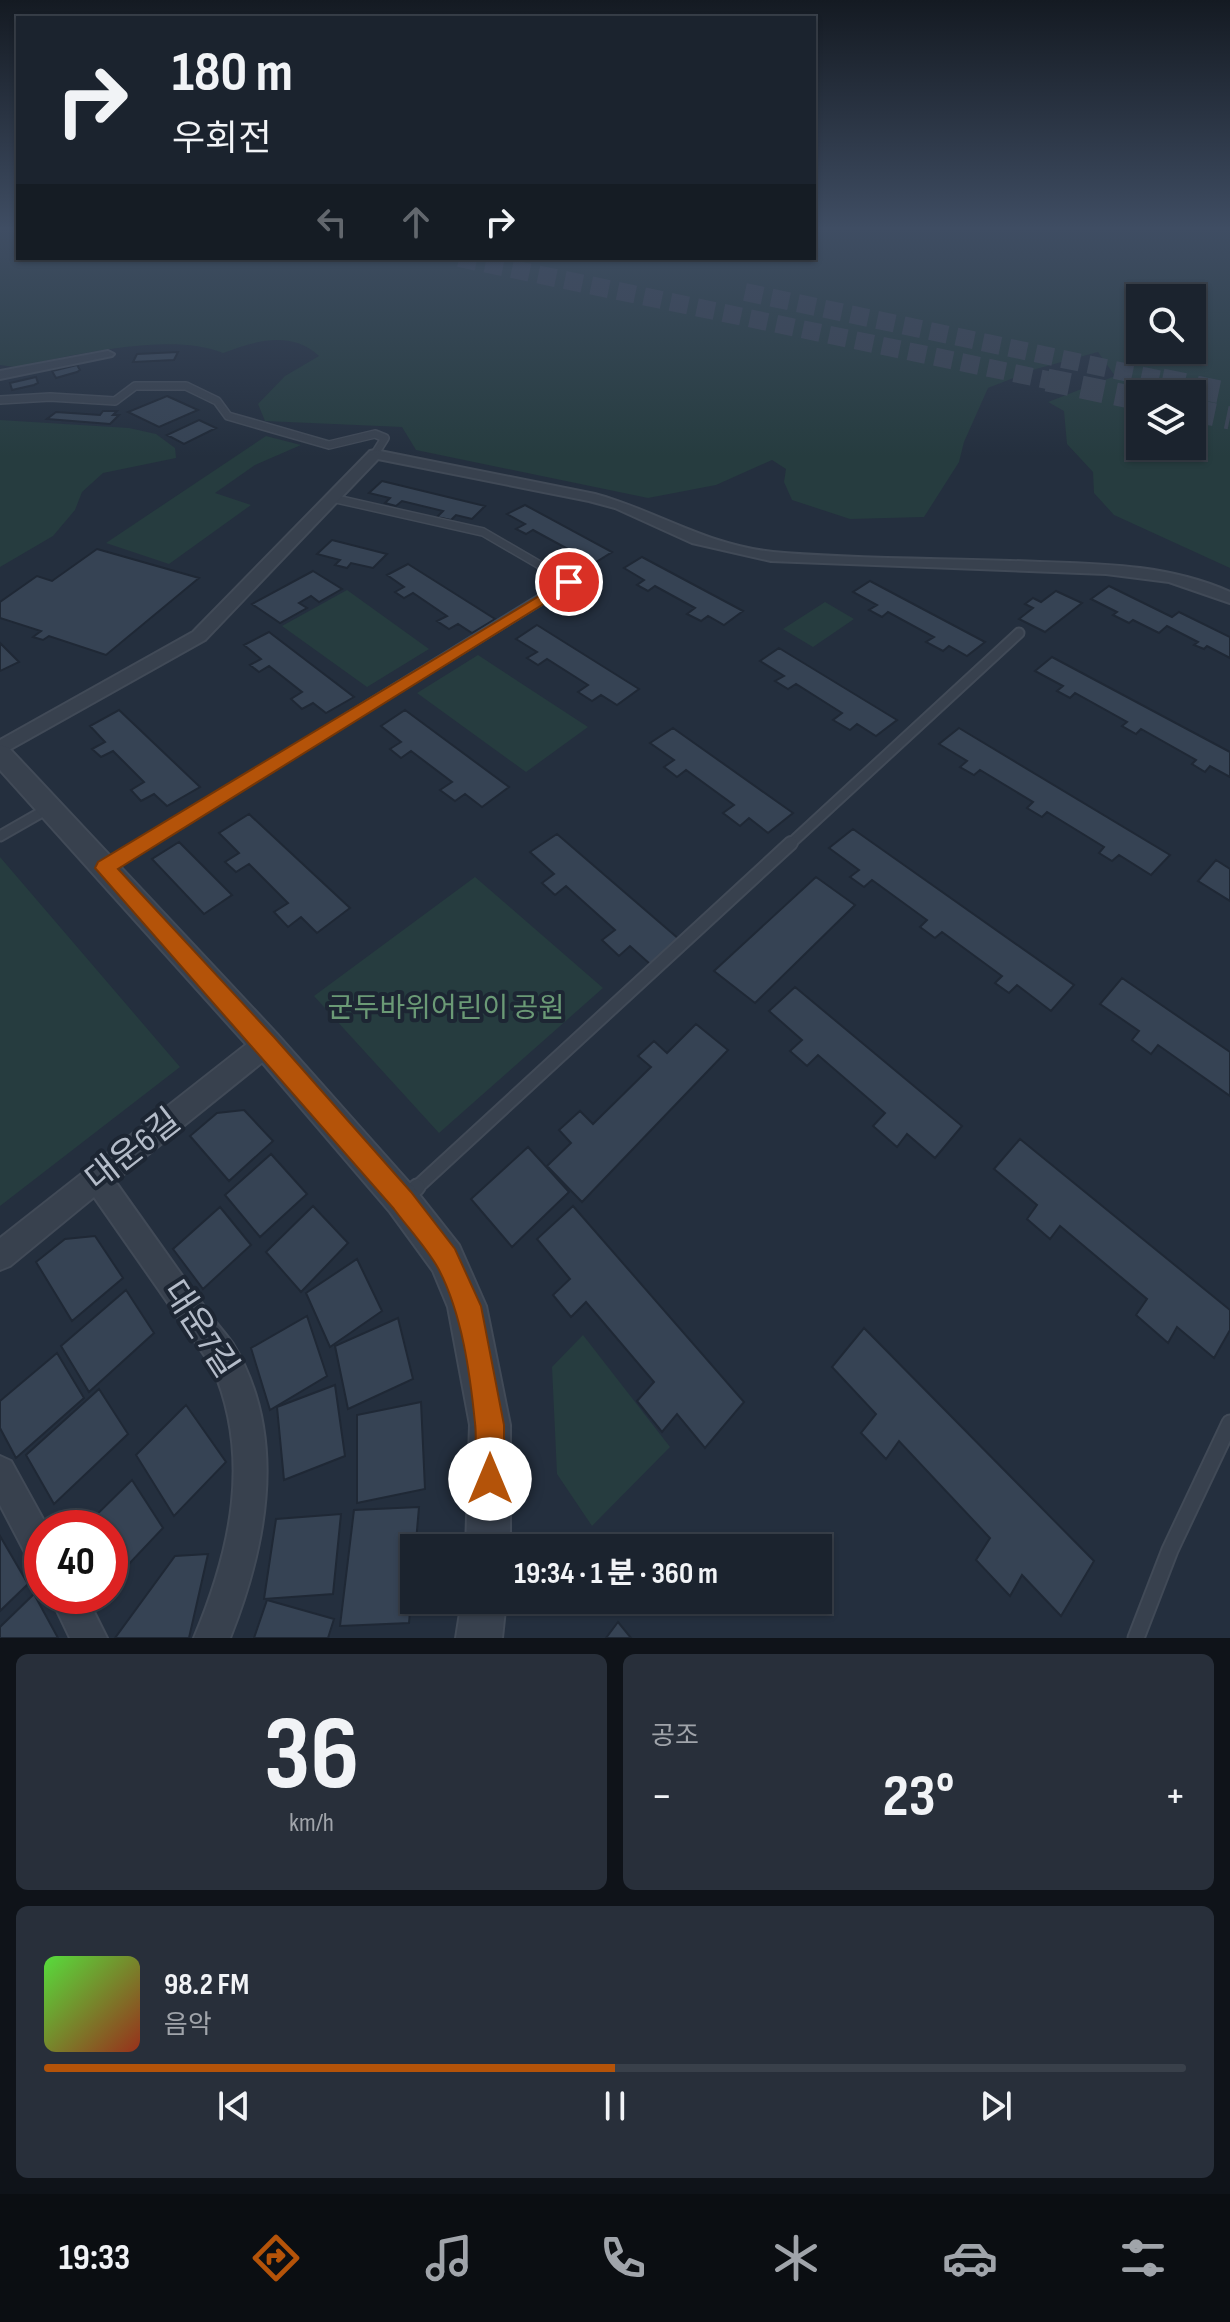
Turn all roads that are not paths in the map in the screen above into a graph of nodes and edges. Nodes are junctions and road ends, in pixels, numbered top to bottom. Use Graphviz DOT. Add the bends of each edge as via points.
graph roads {
  1 [pos="108,354"];
  2 [pos="0,375"];
  3 [pos="0,400"];
  4 [pos="375,454"];
  5 [pos="332,498"];
  6 [pos="1230,598"];
  7 [pos="1019,633"];
  8 [pos="0,748"];
  9 [pos="0,754"];
  10 [pos="49,808"];
  11 [pos="0,836"];
  12 [pos="105,868"];
  13 [pos="266,1044"];
  14 [pos="97,1178"];
  15 [pos="402,1200"];
  16 [pos="0,1256"];
  17 [pos="1230,1423"];
  18 [pos="0,1472"];
  19 [pos="24,1517"];
  20 [pos="488,1534"];
  21 [pos="76,1614"];
  22 [pos="482,1614"];
  23 [pos="89,1638"];
  24 [pos="212,1638"];
  25 [pos="479,1638"];
  26 [pos="1136,1638"];
  1 -- 2 [label="street"];
  3 -- 4 [label="lane" via="115,401 135,386 186,386 217,401 228,416 329,445 375,434 385,438"];
  4 -- 5 [label="street"];
  4 -- 6 [label="street" via="590,497 697,540 771,556 1106,569 1169,577"];
  5 -- 8 [label="street" via="199,636"];
  5 -- 12 [label="lane" via="483,532 569,582"];
  7 -- 15 [label="lane"];
  9 -- 10 [label="street"];
  10 -- 11 [label="lane"];
  10 -- 12 [label="street"];
  12 -- 13 [label="street"];
  13 -- 14 [label="street, 대운6길"];
  13 -- 15 [label="street"];
  14 -- 16 [label="street, 대운6길"];
  14 -- 24 [label="street, 대운7길" via="197,1322 216,1341 244,1404 250,1498 240,1553"];
  15 -- 20 [label="street" via="446,1258 467,1306 490,1425"];
  17 -- 26 [label="lane" via="1170,1550"];
  18 -- 19 [label="street"];
  21 -- 23 [label="street"];
  22 -- 25 [label="street"];
}
